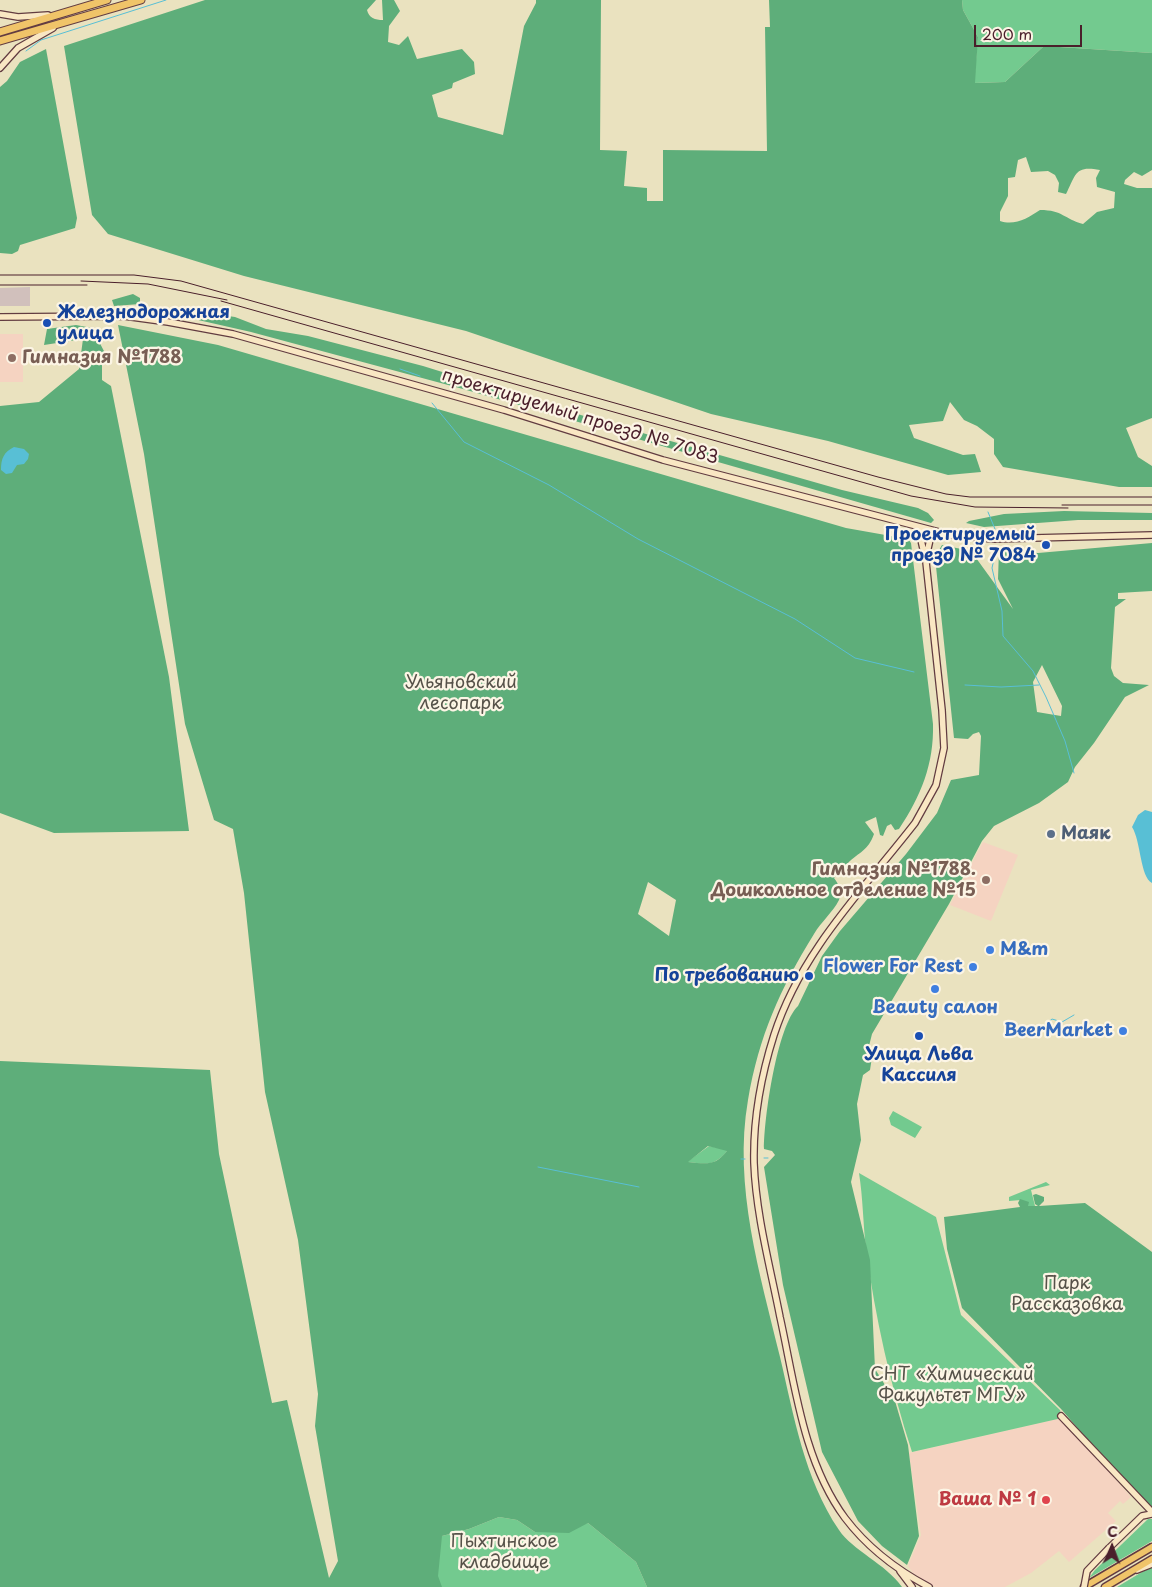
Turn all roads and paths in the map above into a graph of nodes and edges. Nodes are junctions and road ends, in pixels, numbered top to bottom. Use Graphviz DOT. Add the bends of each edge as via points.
graph roads {
  1 [pos="106,0"];
  2 [pos="141,0"];
  3 [pos="68,12"];
  4 [pos="0,14"];
  5 [pos="63,24"];
  6 [pos="0,32"];
  7 [pos="0,41"];
  8 [pos="0,68"];
  9 [pos="0,317"];
  10 [pos="922,529"];
  11 [pos="932,531"];
  12 [pos="1152,535"];
  13 [pos="926,562"];
  14 [pos="1061,1416"];
  15 [pos="1142,1504"];
  16 [pos="1152,1514"];
  17 [pos="1142,1516"];
  18 [pos="1151,1547"];
  19 [pos="1110,1550"];
  20 [pos="1152,1559"];
  21 [pos="893,1564"];
  22 [pos="1152,1564"];
  23 [pos="1137,1570"];
  24 [pos="912,1587"];
  25 [pos="929,1587"];
  26 [pos="1085,1587"];
  27 [pos="1105,1587"];
  1 -- 3 [label="highway"];
  2 -- 5 [label="highway"];
  3 -- 4 [label="street" via="28,17"];
  3 -- 6 [label="highway"];
  5 -- 7 [label="highway"];
  5 -- 8 [label="street" via="23,44"];
  9 -- 10 [label="street, проектируемый проезд № 7083" via="124,316 233,334 467,399 664,460"];
  10 -- 11 [label="street, проектируемый проезд № 7083"];
  10 -- 13 [label="street"];
  11 -- 12 [label="street, проектируемый проезд № 7083" via="993,539"];
  11 -- 13 [label="street"];
  13 -- 21 [label="street" via="944,730 940,772 928,802 915,822 818,944 794,987 766,1061 756,1116 755,1145 756,1187 762,1228 810,1447 845,1518 859,1536"];
  14 -- 15 [label="street"];
  15 -- 16 [label="street"];
  15 -- 17 [label="street"];
  16 -- 17 [label="street"];
  16 -- 19 [label="street" via="1143,1518"];
  17 -- 19 [label="street"];
  18 -- 26 [label="main road"];
  19 -- 26 [label="street, bridge" via="1089,1574"];
  20 -- 23 [label="main road"];
  21 -- 24 [label="street"];
  21 -- 25 [label="street"];
  22 -- 23 [label="street"];
  23 -- 27 [label="main road"];
}
